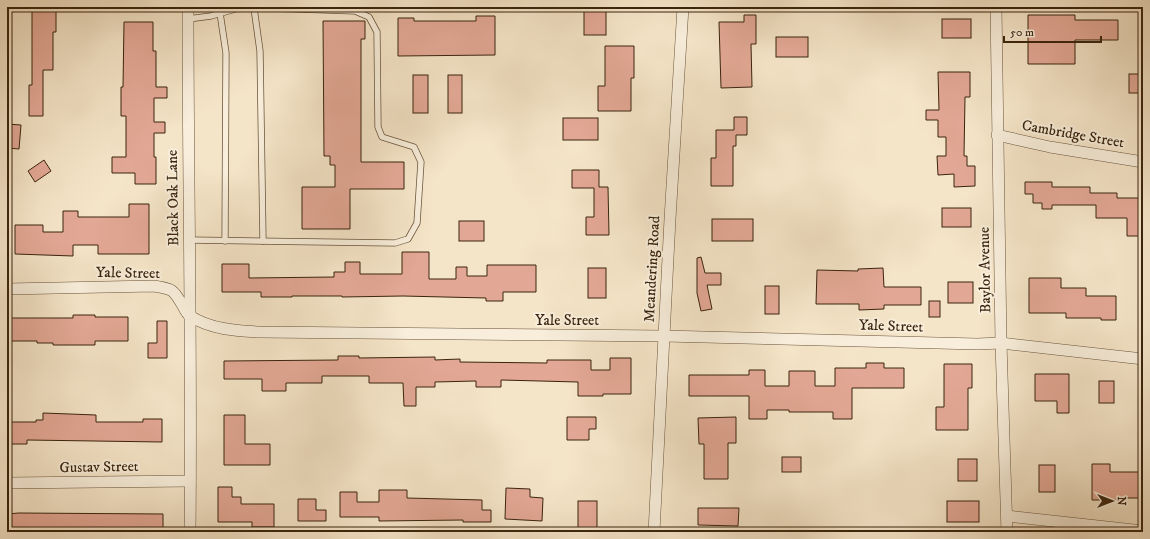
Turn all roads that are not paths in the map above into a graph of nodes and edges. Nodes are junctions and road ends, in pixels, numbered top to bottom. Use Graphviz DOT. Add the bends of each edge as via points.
graph roads {
  1 [pos="188,7"];
  2 [pos="683,7"];
  3 [pos="996,7"];
  4 [pos="254,8"];
  5 [pos="220,13"];
  6 [pos="188,19"];
  7 [pos="997,135"];
  8 [pos="1143,162"];
  9 [pos="189,240"];
  10 [pos="225,241"];
  11 [pos="263,241"];
  12 [pos="7,289"];
  13 [pos="190,316"];
  14 [pos="664,336"];
  15 [pos="1001,343"];
  16 [pos="1143,359"];
  17 [pos="190,481"];
  18 [pos="7,483"];
  19 [pos="1007,516"];
  20 [pos="1143,531"];
  21 [pos="190,532"];
  22 [pos="654,532"];
  23 [pos="1007,532"];
  1 -- 6 [label="street, Black Oak Lane"];
  2 -- 14 [label="street, Meandering Road"];
  3 -- 7 [label="street, Baylor Avenue"];
  4 -- 5 [label="lane" via="242,7"];
  4 -- 11 [label="lane" via="260,51"];
  4 -- 11 [label="lane" via="355,11 369,17 377,32 378,127 382,137 414,147 421,162 418,223 408,239 395,243"];
  5 -- 6 [label="lane"];
  5 -- 10 [label="lane" via="226,54"];
  6 -- 9 [label="street, Black Oak Lane"];
  7 -- 8 [label="street, Cambridge Street" via="1050,148"];
  7 -- 15 [label="street, Baylor Avenue"];
  9 -- 10 [label="lane"];
  9 -- 13 [label="street, Black Oak Lane"];
  10 -- 11 [label="lane"];
  12 -- 13 [label="street, Yale Street" via="154,286 176,293"];
  13 -- 14 [label="street, Yale Street" via="206,324 236,331"];
  13 -- 17 [label="street, Black Oak Lane"];
  14 -- 15 [label="street, Yale Street"];
  14 -- 22 [label="street, Meandering Road"];
  15 -- 16 [label="street, Yale Street"];
  15 -- 19 [label="street, Baylor Avenue"];
  17 -- 18 [label="street, Gustav Street"];
  17 -- 21 [label="street, Black Oak Lane"];
  19 -- 20 [label="street"];
  19 -- 23 [label="street, Baylor Avenue"];
}
